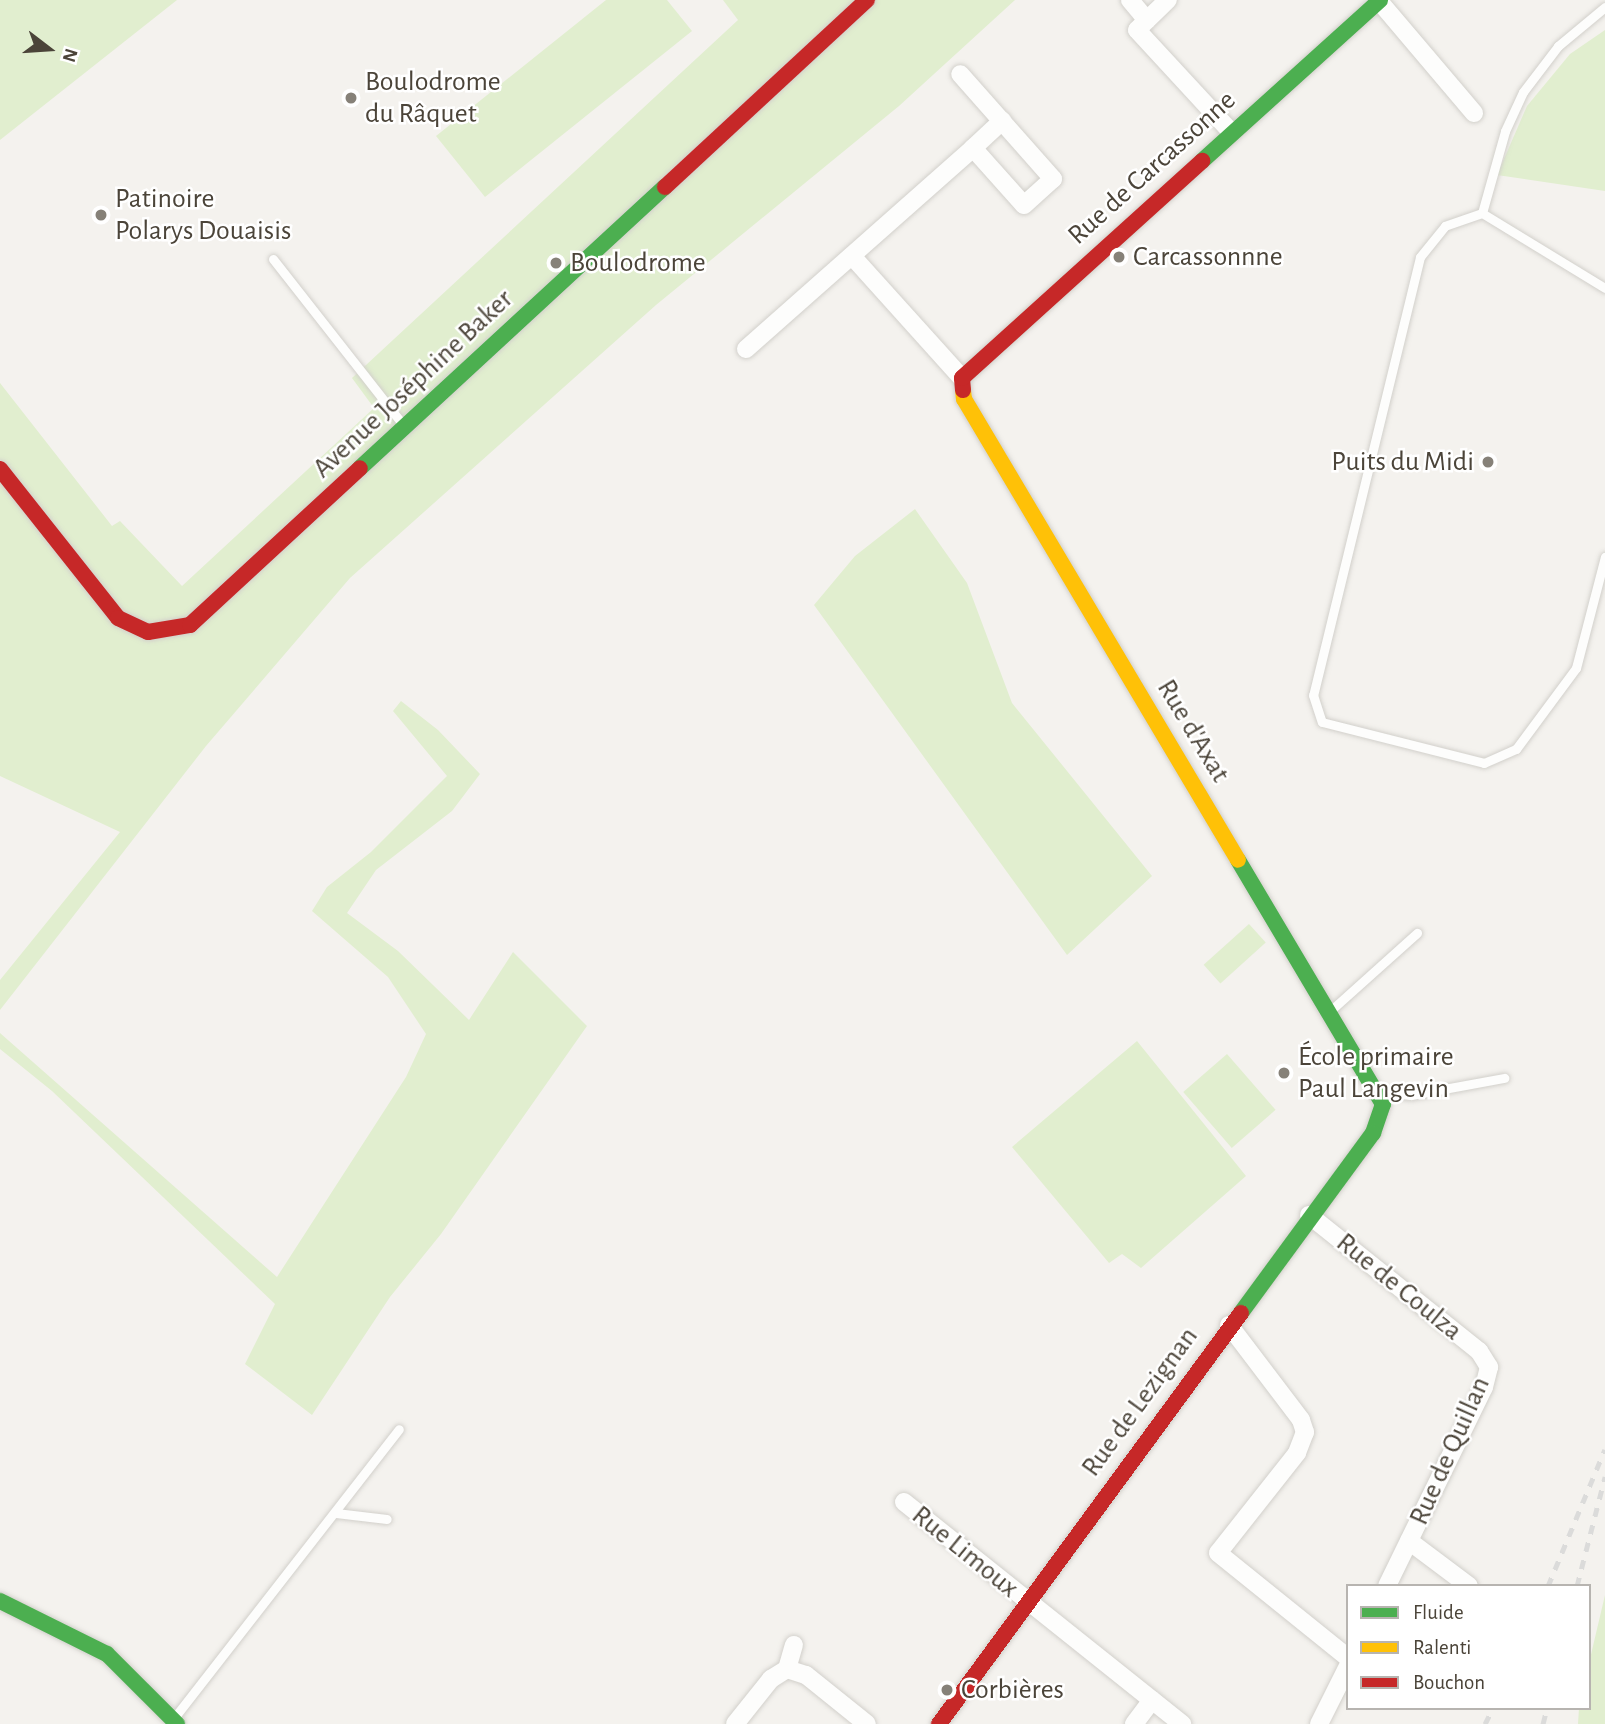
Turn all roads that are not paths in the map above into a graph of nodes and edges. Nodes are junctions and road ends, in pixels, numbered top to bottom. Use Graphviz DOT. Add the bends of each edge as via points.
graph roads {
  1 [pos="867,0"];
  2 [pos="1130,0"];
  3 [pos="1168,0"];
  4 [pos="1379,0"];
  5 [pos="1605,7"];
  6 [pos="1147,20"];
  7 [pos="960,74"];
  8 [pos="1474,113"];
  9 [pos="1002,121"];
  10 [pos="1231,132"];
  11 [pos="973,148"];
  12 [pos="1482,213"];
  13 [pos="852,256"];
  14 [pos="273,259"];
  15 [pos="1605,288"];
  16 [pos="746,349"];
  17 [pos="962,378"];
  18 [pos="405,427"];
  19 [pos="0,469"];
  20 [pos="1605,557"];
  21 [pos="1417,933"];
  22 [pos="1329,1012"];
  23 [pos="1504,1078"];
  24 [pos="1377,1091"];
  25 [pos="1382,1111"];
  26 [pos="1309,1215"];
  27 [pos="1229,1325"];
  28 [pos="1487,1361"];
  29 [pos="399,1429"];
  30 [pos="904,1502"];
  31 [pos="336,1513"];
  32 [pos="387,1519"];
  33 [pos="1409,1541"];
  34 [pos="1388,1584"];
  35 [pos="1466,1584"];
  36 [pos="0,1601"];
  37 [pos="1027,1602"];
  38 [pos="794,1645"];
  39 [pos="1346,1655"];
  40 [pos="786,1669"];
  41 [pos="1346,1670"];
  42 [pos="1152,1700"];
  43 [pos="175,1722"];
  44 [pos="735,1724"];
  45 [pos="867,1724"];
  46 [pos="939,1724"];
  47 [pos="1133,1724"];
  48 [pos="1182,1724"];
  49 [pos="1319,1724"];
  1 -- 18 [label="street, Avenue Joséphine Baker"];
  2 -- 6 [label="street"];
  3 -- 6 [label="street"];
  4 -- 8 [label="street"];
  4 -- 10 [label="street, Rue de Carcassonne"];
  5 -- 12 [label="lane" via="1558,46 1523,92 1505,131"];
  6 -- 10 [label="street" via="1137,30"];
  7 -- 9 [label="street"];
  9 -- 11 [label="street"];
  9 -- 11 [label="street" via="1053,179 1024,205"];
  10 -- 17 [label="street, Rue de Carcassonne"];
  11 -- 13 [label="street"];
  12 -- 15 [label="lane"];
  12 -- 20 [label="lane" via="1445,226 1420,257 1313,695 1322,722 1484,763 1516,749 1576,668"];
  13 -- 16 [label="street"];
  13 -- 17 [label="street"];
  14 -- 18 [label="lane"];
  17 -- 22 [label="street, Rue d'Axat" via="964,399"];
  18 -- 19 [label="street, Avenue Joséphine Baker" via="195,621 166,632 140,630 112,612"];
  21 -- 22 [label="lane"];
  22 -- 24 [label="street, Rue d'Axat"];
  23 -- 24 [label="lane" via="1411,1095"];
  24 -- 25 [label="street, Rue d'Axat"];
  25 -- 26 [label="street, Rue de Lezignan" via="1373,1133"];
  26 -- 27 [label="street, Rue de Lezignan"];
  26 -- 28 [label="street, Rue de Coulza"];
  27 -- 37 [label="street, Rue de Lezignan"];
  27 -- 39 [label="street" via="1301,1420 1305,1432 1297,1453 1218,1553"];
  28 -- 33 [label="street, Rue de Quillan" via="1484,1387"];
  29 -- 31 [label="lane"];
  30 -- 37 [label="street, Rue Limoux"];
  31 -- 32 [label="lane"];
  31 -- 43 [label="lane"];
  33 -- 34 [label="street, Rue de Quillan"];
  33 -- 35 [label="street, Rue de Quillan"];
  36 -- 43 [label="street" via="107,1654"];
  37 -- 42 [label="street, Rue Limoux"];
  37 -- 46 [label="street, Rue de Lezignan"];
  38 -- 40 [label="street"];
  40 -- 44 [label="street" via="771,1679"];
  40 -- 45 [label="street" via="806,1675"];
  41 -- 49 [label="street"];
  42 -- 47 [label="street"];
  42 -- 48 [label="street, Rue Limoux"];
}
